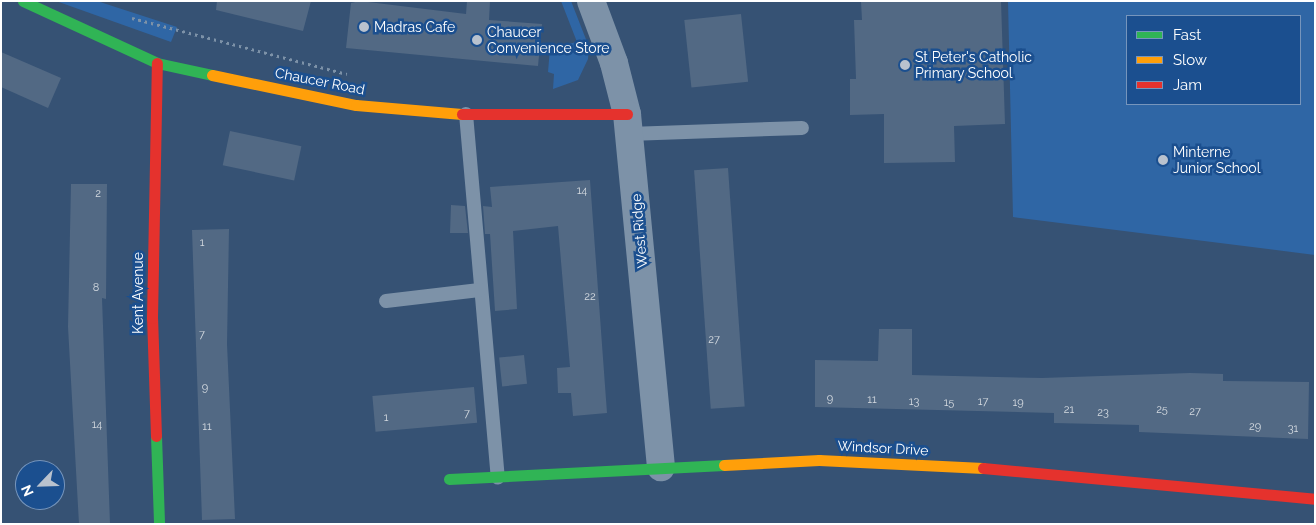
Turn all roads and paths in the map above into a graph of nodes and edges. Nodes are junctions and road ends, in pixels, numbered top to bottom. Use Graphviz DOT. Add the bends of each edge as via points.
graph roads {
  1 [pos="23,1"];
  2 [pos="591,1"];
  3 [pos="127,16"];
  4 [pos="158,62"];
  5 [pos="356,105"];
  6 [pos="466,114"];
  7 [pos="628,124"];
  8 [pos="802,128"];
  9 [pos="479,290"];
  10 [pos="386,301"];
  11 [pos="660,467"];
  12 [pos="498,478"];
  13 [pos="449,480"];
  14 [pos="1315,499"];
  15 [pos="159,524"];
  1 -- 4 [label="street, Chaucer Road"];
  2 -- 7 [label="street, West Ridge" via="614,63"];
  3 -- 5 [label="path" via="347,71"];
  4 -- 5 [label="street, Chaucer Road"];
  4 -- 15 [label="street, Kent Avenue" via="152,318"];
  5 -- 6 [label="street, Chaucer Road"];
  6 -- 7 [label="street, Chaucer Road"];
  6 -- 9 [label="lane"];
  7 -- 8 [label="lane"];
  7 -- 11 [label="street, West Ridge"];
  9 -- 10 [label="lane"];
  9 -- 12 [label="lane"];
  11 -- 12 [label="street, Windsor Drive"];
  11 -- 14 [label="street, Windsor Drive" via="819,460 988,468"];
  12 -- 13 [label="street, Windsor Drive"];
}
